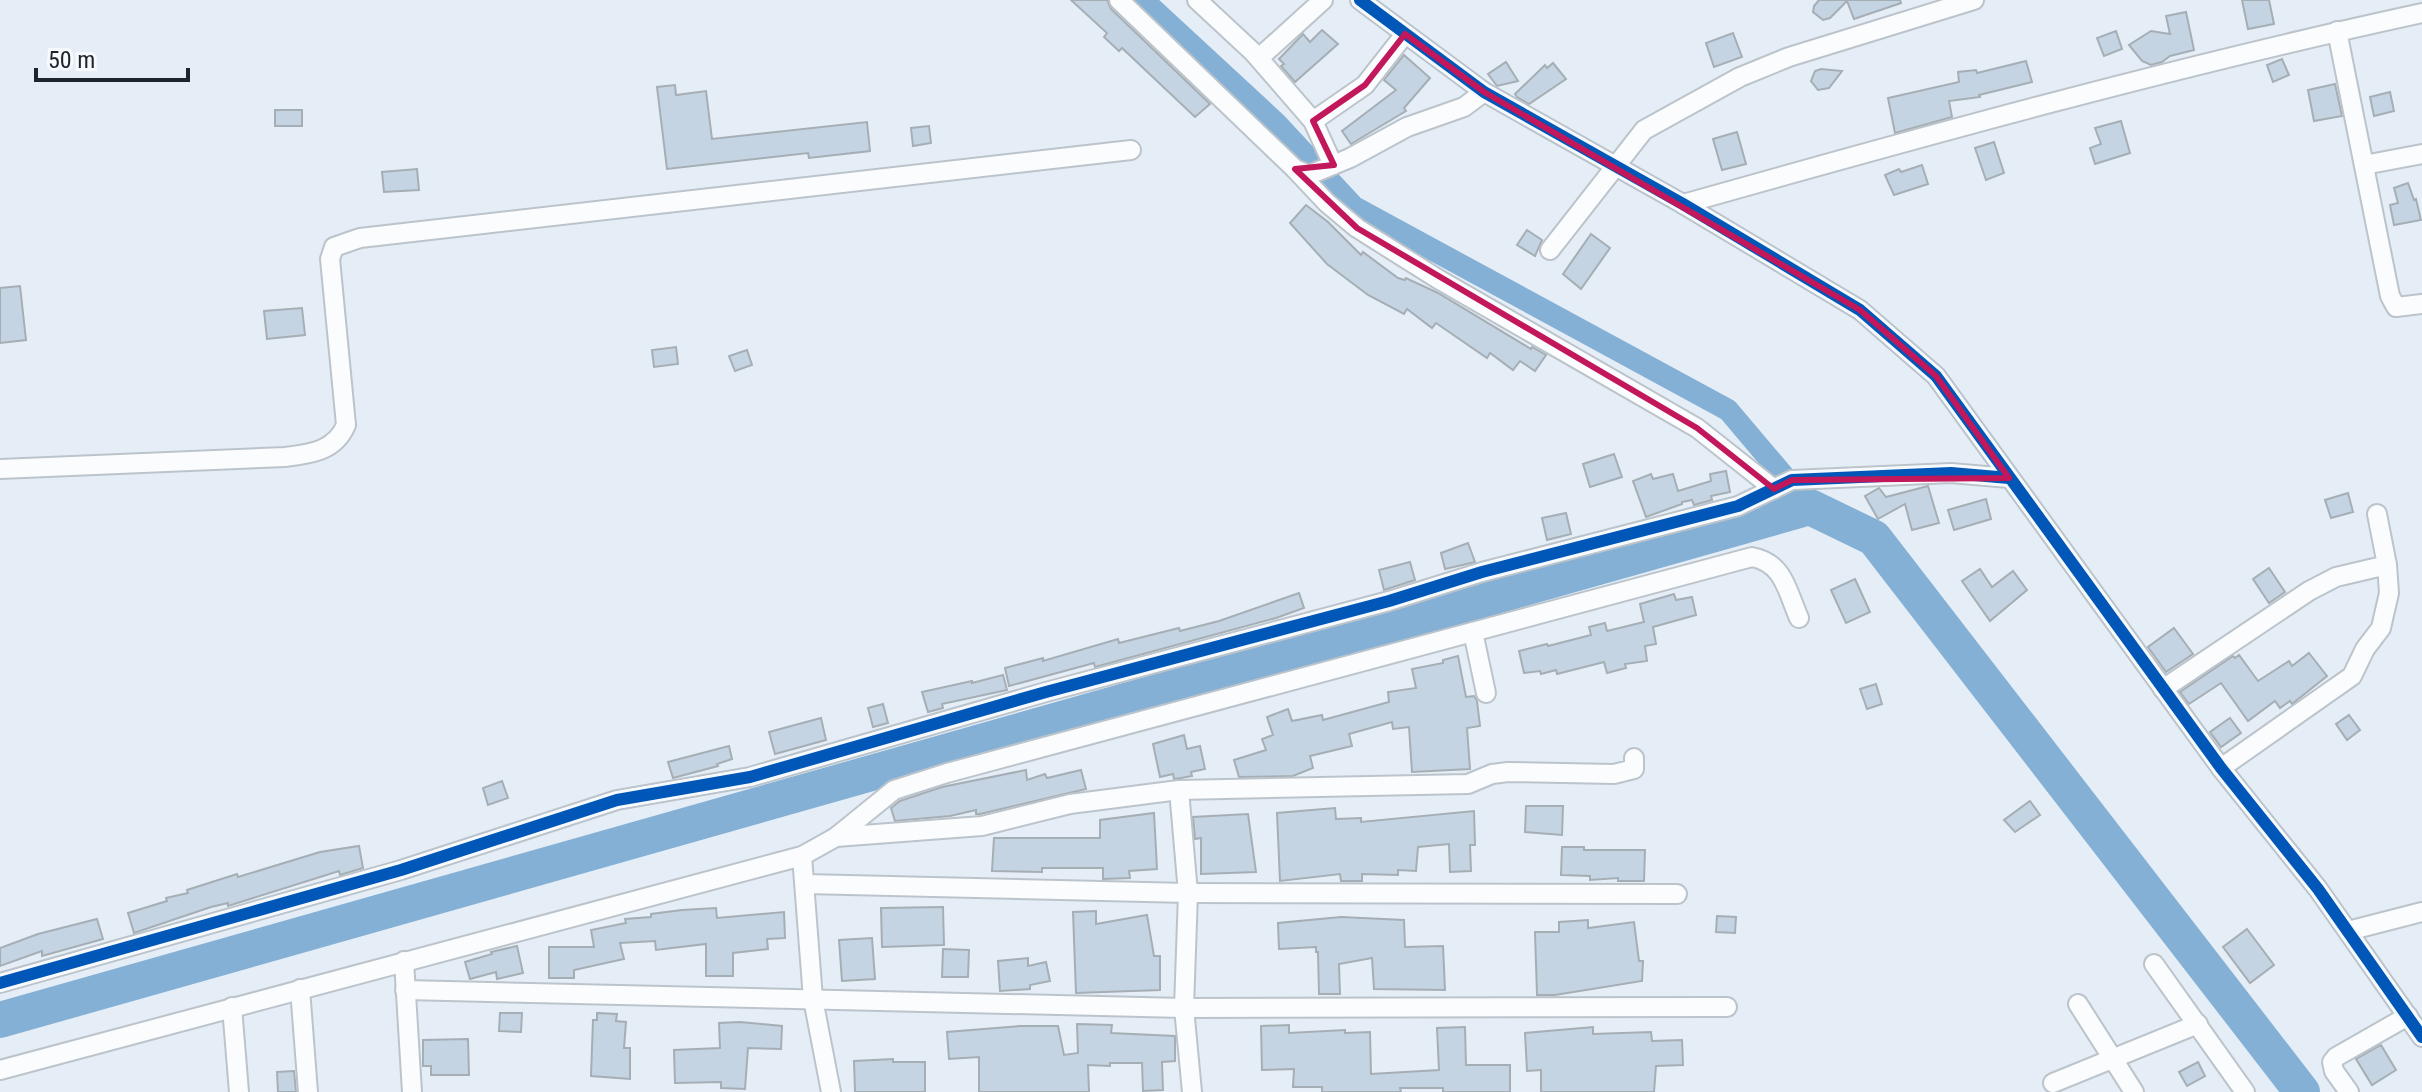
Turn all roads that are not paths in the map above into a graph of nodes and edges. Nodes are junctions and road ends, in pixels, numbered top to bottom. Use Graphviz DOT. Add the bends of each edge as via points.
graph roads {
  1 [pos="1119,0"];
  2 [pos="1323,0"];
  3 [pos="1360,0"];
  4 [pos="1974,0"];
  5 [pos="1200,1"];
  6 [pos="2422,13"];
  7 [pos="2337,31"];
  8 [pos="1405,34"];
  9 [pos="1259,58"];
  10 [pos="1484,92"];
  11 [pos="1313,121"];
  12 [pos="1131,150"];
  13 [pos="2422,154"];
  14 [pos="1615,165"];
  15 [pos="2364,165"];
  16 [pos="1316,169"];
  17 [pos="1683,204"];
  18 [pos="1550,250"];
  19 [pos="2422,304"];
  20 [pos="0,469"];
  21 [pos="2009,478"];
  22 [pos="1774,489"];
  23 [pos="2377,514"];
  24 [pos="2387,565"];
  25 [pos="1799,618"];
  26 [pos="1473,632"];
  27 [pos="2163,689"];
  28 [pos="1486,693"];
  29 [pos="1634,758"];
  30 [pos="2221,768"];
  31 [pos="1179,790"];
  32 [pos="836,837"];
  33 [pos="802,856"];
  34 [pos="805,884"];
  35 [pos="1188,893"];
  36 [pos="1677,894"];
  37 [pos="2422,912"];
  38 [pos="2348,931"];
  39 [pos="404,961"];
  40 [pos="2154,964"];
  41 [pos="0,983"];
  42 [pos="300,989"];
  43 [pos="405,990"];
  44 [pos="813,999"];
  45 [pos="2078,1004"];
  46 [pos="232,1007"];
  47 [pos="1727,1007"];
  48 [pos="1184,1008"];
  49 [pos="2408,1016"];
  50 [pos="2198,1024"];
  51 [pos="2422,1037"];
  52 [pos="2113,1059"];
  53 [pos="0,1070"];
  54 [pos="2053,1083"];
  55 [pos="239,1092"];
  56 [pos="308,1092"];
  57 [pos="412,1092"];
  58 [pos="831,1092"];
  59 [pos="1192,1092"];
  60 [pos="2134,1092"];
  61 [pos="2245,1092"];
  62 [pos="2349,1092"];
  1 -- 16 [label="street"];
  2 -- 9 [label="street"];
  3 -- 8 [label="street"];
  4 -- 14 [label="street" via="1740,77 1644,130"];
  5 -- 9 [label="street"];
  6 -- 7 [label="street"];
  7 -- 15 [label="street"];
  7 -- 17 [label="street"];
  8 -- 10 [label="street"];
  8 -- 11 [label="street" via="1365,85"];
  9 -- 11 [label="street"];
  10 -- 14 [label="street"];
  10 -- 16 [label="street" via="1464,107"];
  11 -- 16 [label="street"];
  12 -- 20 [label="street" via="360,238 334,247 330,259 346,425 340,439 315,452 285,457"];
  13 -- 15 [label="street"];
  14 -- 17 [label="street"];
  14 -- 18 [label="street"];
  15 -- 19 [label="street" via="2390,296 2396,307"];
  16 -- 22 [label="street" via="1327,203 1357,228 1697,428"];
  17 -- 21 [label="street" via="1860,310 1936,376"];
  21 -- 22 [label="street" via="1951,473 1792,480"];
  21 -- 27 [label="street"];
  22 -- 41 [label="street" via="1738,506 1482,572 750,777 617,800 401,870"];
  23 -- 24 [label="street"];
  24 -- 27 [label="street" via="2336,577 2309,591"];
  24 -- 30 [label="street" via="2386,615 2352,676"];
  25 -- 26 [label="street" via="1774,565 1752,557"];
  26 -- 28 [label="street"];
  26 -- 32 [label="street" via="934,777 894,790"];
  27 -- 30 [label="street"];
  29 -- 31 [label="street" via="1634,769 1628,772 1508,772 1468,784"];
  30 -- 38 [label="street"];
  31 -- 32 [label="street" via="1070,804 982,826"];
  31 -- 35 [label="street"];
  32 -- 33 [label="street"];
  33 -- 34 [label="street"];
  33 -- 39 [label="street"];
  34 -- 35 [label="street"];
  34 -- 44 [label="street"];
  35 -- 36 [label="street"];
  35 -- 48 [label="street"];
  37 -- 38 [label="street"];
  38 -- 49 [label="street"];
  39 -- 42 [label="street"];
  39 -- 43 [label="street"];
  40 -- 50 [label="street"];
  42 -- 46 [label="street"];
  42 -- 56 [label="street"];
  43 -- 44 [label="street"];
  43 -- 57 [label="street"];
  44 -- 48 [label="street"];
  44 -- 58 [label="street"];
  45 -- 52 [label="street"];
  46 -- 53 [label="street"];
  46 -- 55 [label="street"];
  47 -- 48 [label="street"];
  48 -- 59 [label="street"];
  49 -- 51 [label="street"];
  49 -- 62 [label="street" via="2332,1062"];
  50 -- 52 [label="street"];
  50 -- 61 [label="street"];
  52 -- 54 [label="street"];
  52 -- 60 [label="street"];
}
